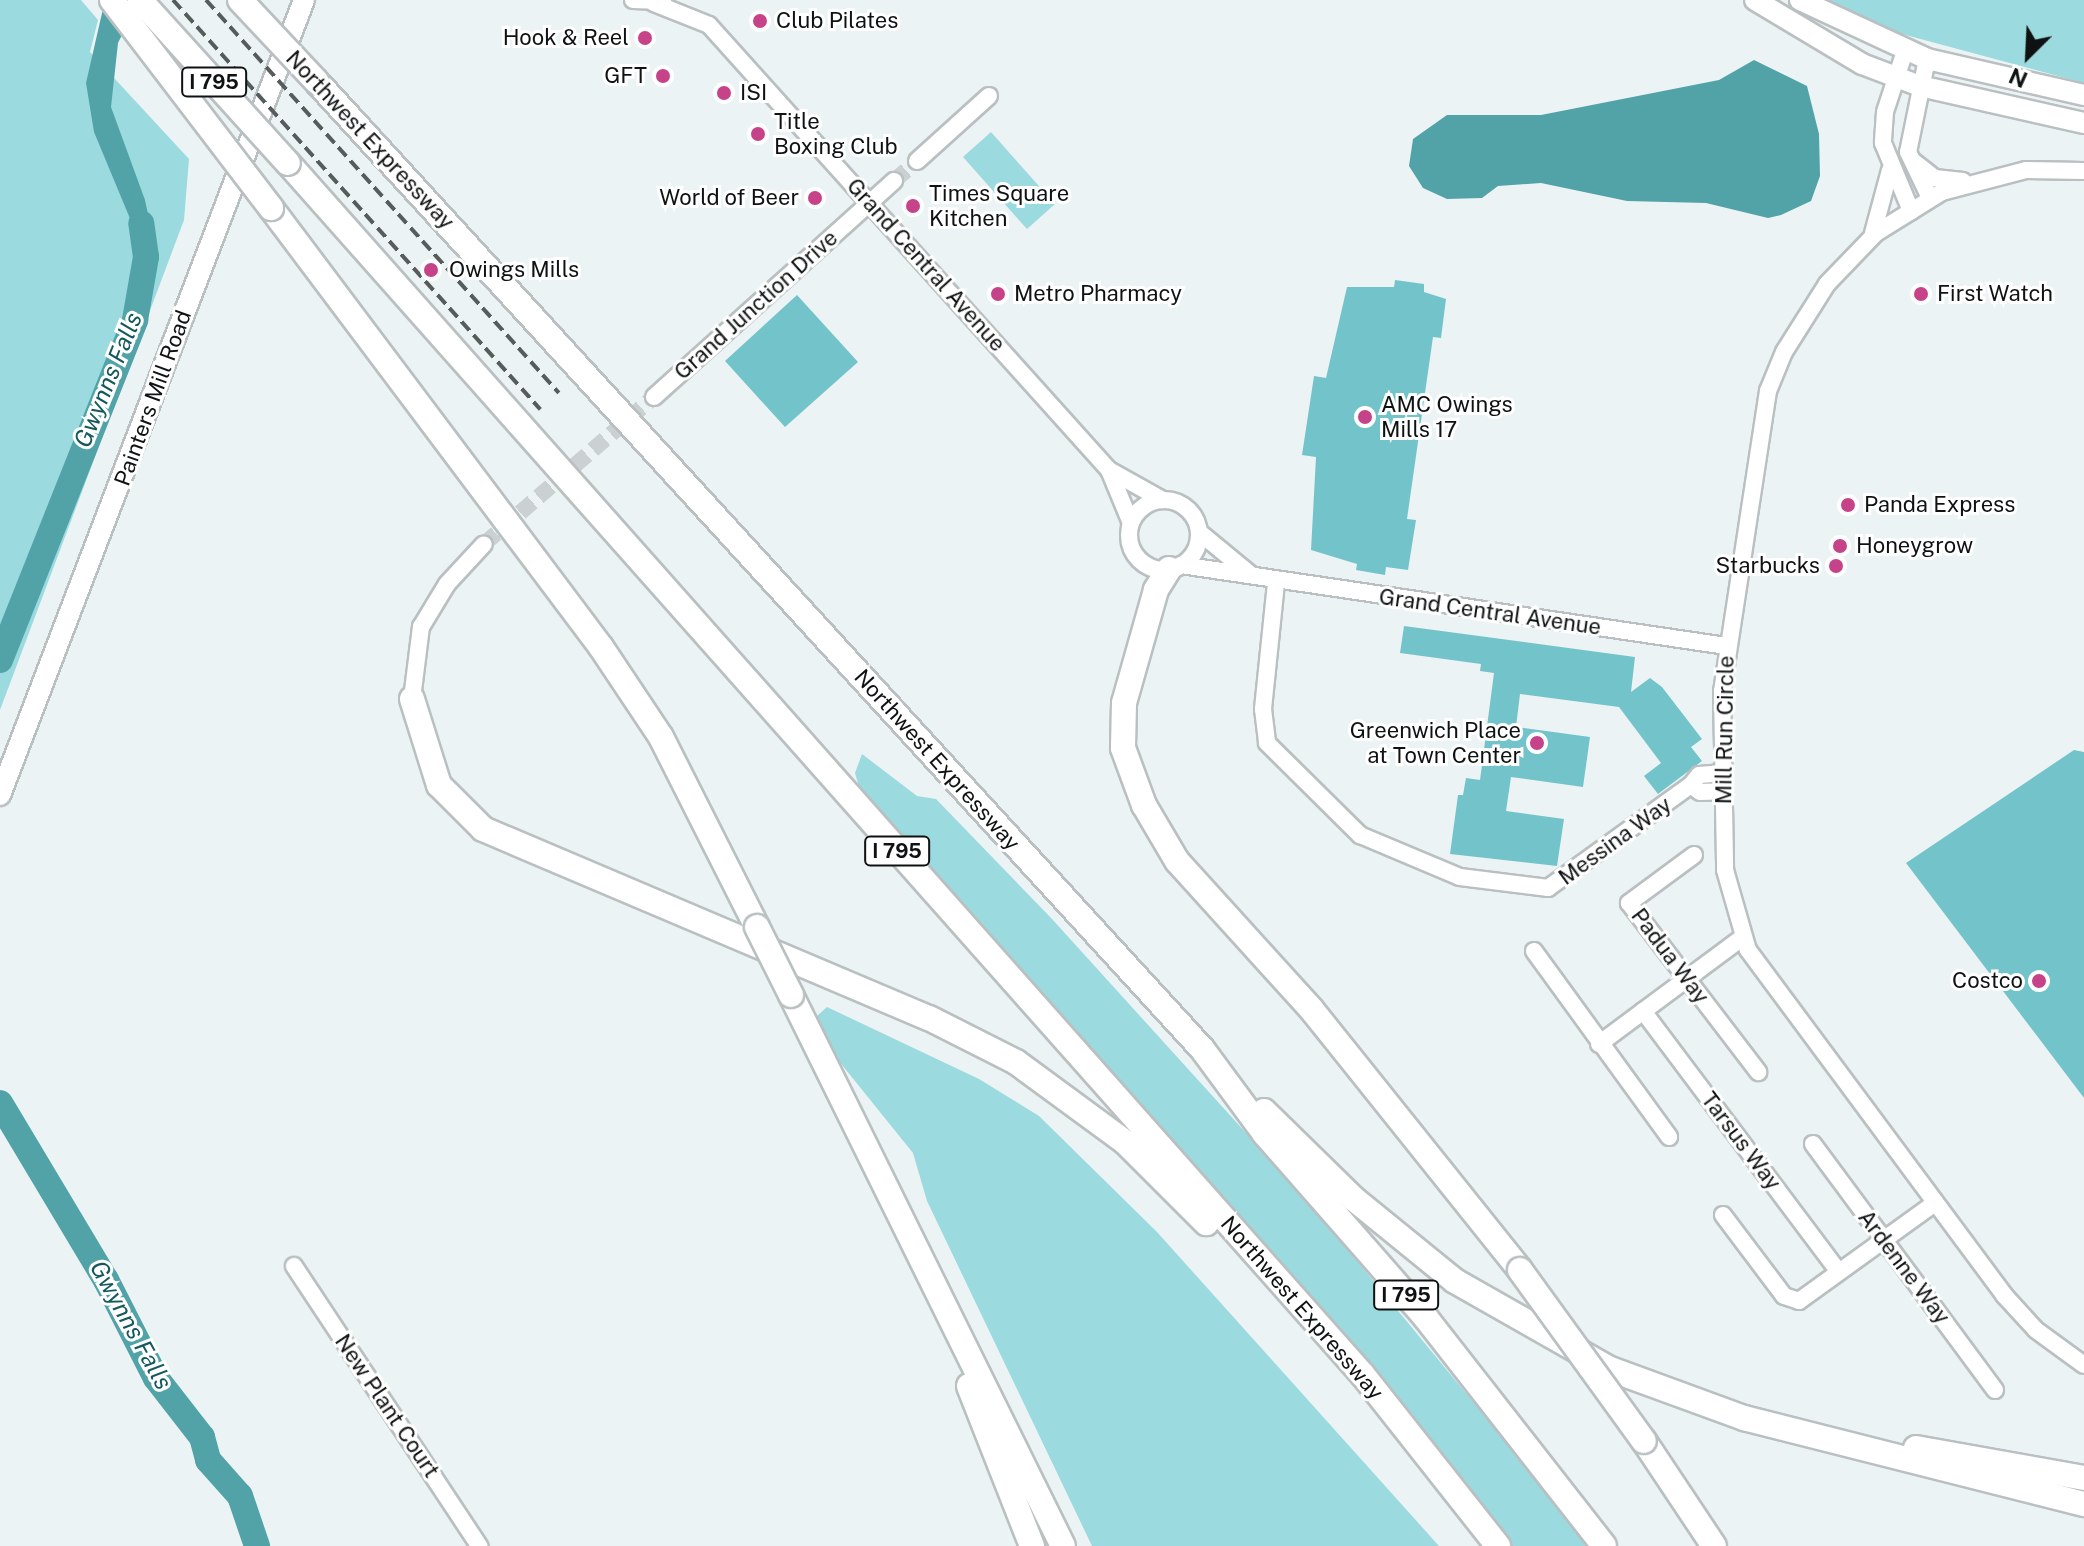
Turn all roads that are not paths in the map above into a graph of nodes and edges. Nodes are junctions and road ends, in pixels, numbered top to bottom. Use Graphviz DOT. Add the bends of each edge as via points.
graph roads {
  1 [pos="112,0"];
  2 [pos="140,0"];
  3 [pos="240,0"];
  4 [pos="304,0"];
  5 [pos="633,0"];
  6 [pos="699,0"];
  7 [pos="1755,0"];
  8 [pos="1800,0"];
  9 [pos="660,2"];
  10 [pos="709,25"];
  11 [pos="1905,51"];
  12 [pos="1927,59"];
  13 [pos="1896,77"];
  14 [pos="1920,86"];
  15 [pos="2084,95"];
  16 [pos="989,96"];
  17 [pos="2084,123"];
  18 [pos="1908,152"];
  19 [pos="917,161"];
  20 [pos="1890,170"];
  21 [pos="2084,171"];
  22 [pos="894,181"];
  23 [pos="1969,181"];
  24 [pos="1930,198"];
  25 [pos="871,202"];
  26 [pos="1911,211"];
  27 [pos="1870,239"];
  28 [pos="654,397"];
  29 [pos="1109,470"];
  30 [pos="1163,500"];
  31 [pos="1131,523"];
  32 [pos="1199,532"];
  33 [pos="484,544"];
  34 [pos="1175,567"];
  35 [pos="1254,577"];
  36 [pos="1276,583"];
  37 [pos="1726,646"];
  38 [pos="412,699"];
  39 [pos="1723,773"];
  40 [pos="1691,785"];
  41 [pos="1724,791"];
  42 [pos="0,795"];
  43 [pos="1694,855"];
  44 [pos="1743,937"];
  45 [pos="1534,951"];
  46 [pos="1687,979"];
  47 [pos="1643,1011"];
  48 [pos="1599,1044"];
  49 [pos="1203,1050"];
  50 [pos="1758,1072"];
  51 [pos="1669,1137"];
  52 [pos="1813,1144"];
  53 [pos="1935,1203"];
  54 [pos="1723,1215"];
  55 [pos="907,1231"];
  56 [pos="1884,1240"];
  57 [pos="294,1266"];
  58 [pos="1839,1272"];
  59 [pos="2084,1365"];
  60 [pos="1363,1375"];
  61 [pos="1995,1390"];
  62 [pos="1744,1418"];
  63 [pos="2084,1478"];
  64 [pos="2084,1504"];
  65 [pos="479,1546"];
  66 [pos="1032,1546"];
  67 [pos="1063,1546"];
  68 [pos="1498,1546"];
  69 [pos="1604,1546"];
  70 [pos="1714,1546"];
  1 -- 55 [label="highway, bridge" via="601,647 661,737"];
  2 -- 60 [label="highway, Northwest Expressway / I 795, bridge"];
  3 -- 49 [label="highway, Northwest Expressway / I 795, bridge"];
  4 -- 42 [label="main road, Painters Mill Road"];
  5 -- 9 [label="street, Grand Central Avenue"];
  6 -- 10 [label="street, Grand Central Avenue"];
  7 -- 13 [label="main road" via="1821,44"];
  8 -- 11 [label="main road"];
  9 -- 10 [label="street, Grand Central Avenue"];
  10 -- 25 [label="street, Grand Central Avenue"];
  11 -- 12 [label="main road"];
  11 -- 13 [label="street"];
  12 -- 14 [label="street"];
  12 -- 15 [label="main road"];
  13 -- 14 [label="main road"];
  13 -- 20 [label="street" via="1883,125"];
  14 -- 17 [label="main road"];
  14 -- 18 [label="street"];
  16 -- 19 [label="street"];
  18 -- 23 [label="street" via="1929,176"];
  18 -- 24 [label="street"];
  20 -- 26 [label="street"];
  20 -- 27 [label="street"];
  21 -- 23 [label="street, Mill Run Circle" via="2026,170"];
  22 -- 25 [label="street, Grand Junction Drive"];
  23 -- 24 [label="street, Mill Run Circle"];
  24 -- 26 [label="street, Mill Run Circle"];
  25 -- 28 [label="street, Grand Junction Drive"];
  25 -- 29 [label="street, Grand Central Avenue"];
  26 -- 27 [label="street, Mill Run Circle"];
  27 -- 37 [label="street, Mill Run Circle" via="1827,284 1774,372 1756,446"];
  29 -- 30 [label="street, Grand Central Avenue"];
  29 -- 31 [label="street, Grand Central Avenue"];
  30 -- 31 [label="street" via="1141,508"];
  30 -- 32 [label="street, Grand Central Avenue" via="1185,506"];
  31 -- 34 [label="street, Grand Central Avenue" via="1130,540 1141,561"];
  32 -- 34 [label="street" via="1196,549"];
  32 -- 35 [label="street, Grand Central Avenue"];
  33 -- 38 [label="street" via="447,584 421,627"];
  34 -- 35 [label="street, Grand Central Avenue"];
  34 -- 70 [label="highway, bridge" via="1156,590 1124,703 1123,748 1144,805 1177,861 1312,1010 1520,1270"];
  35 -- 36 [label="street, Grand Central Avenue"];
  36 -- 37 [label="street, Grand Central Avenue"];
  36 -- 40 [label="street, Messina Way" via="1263,709 1267,743 1360,835 1460,877 1548,888"];
  37 -- 39 [label="street, Mill Run Circle"];
  38 -- 60 [label="highway" via="418,735 439,785 483,829 929,1018 1016,1062 1125,1142 1334,1358"];
  39 -- 40 [label="street, Messina Way" via="1699,775"];
  39 -- 41 [label="street, Mill Run Circle"];
  40 -- 41 [label="street, Messina Way" via="1700,792"];
  41 -- 44 [label="street, Mill Run Circle" via="1725,870"];
  43 -- 46 [label="street, Padua Way" via="1629,903"];
  44 -- 46 [label="street"];
  44 -- 53 [label="street, Mill Run Circle" via="1769,982"];
  45 -- 48 [label="street"];
  46 -- 47 [label="street"];
  46 -- 50 [label="street, Padua Way"];
  47 -- 48 [label="street"];
  47 -- 58 [label="street, Tarsus Way"];
  48 -- 51 [label="street"];
  49 -- 62 [label="highway" via="1354,1199 1455,1281 1610,1369"];
  49 -- 69 [label="highway, Northwest Expressway / I 795" via="1265,1134 1426,1318"];
  52 -- 56 [label="street, Ardenne Way"];
  53 -- 56 [label="street"];
  53 -- 59 [label="street, Mill Run Circle" via="2023,1318"];
  54 -- 58 [label="street" via="1788,1300 1806,1298"];
  55 -- 66 [label="highway"];
  55 -- 67 [label="highway"];
  56 -- 58 [label="street"];
  56 -- 61 [label="street, Ardenne Way"];
  57 -- 65 [label="street, New Plant Court"];
  60 -- 68 [label="highway, Northwest Expressway / I 795"];
  62 -- 63 [label="highway"];
  62 -- 64 [label="highway"];
}
